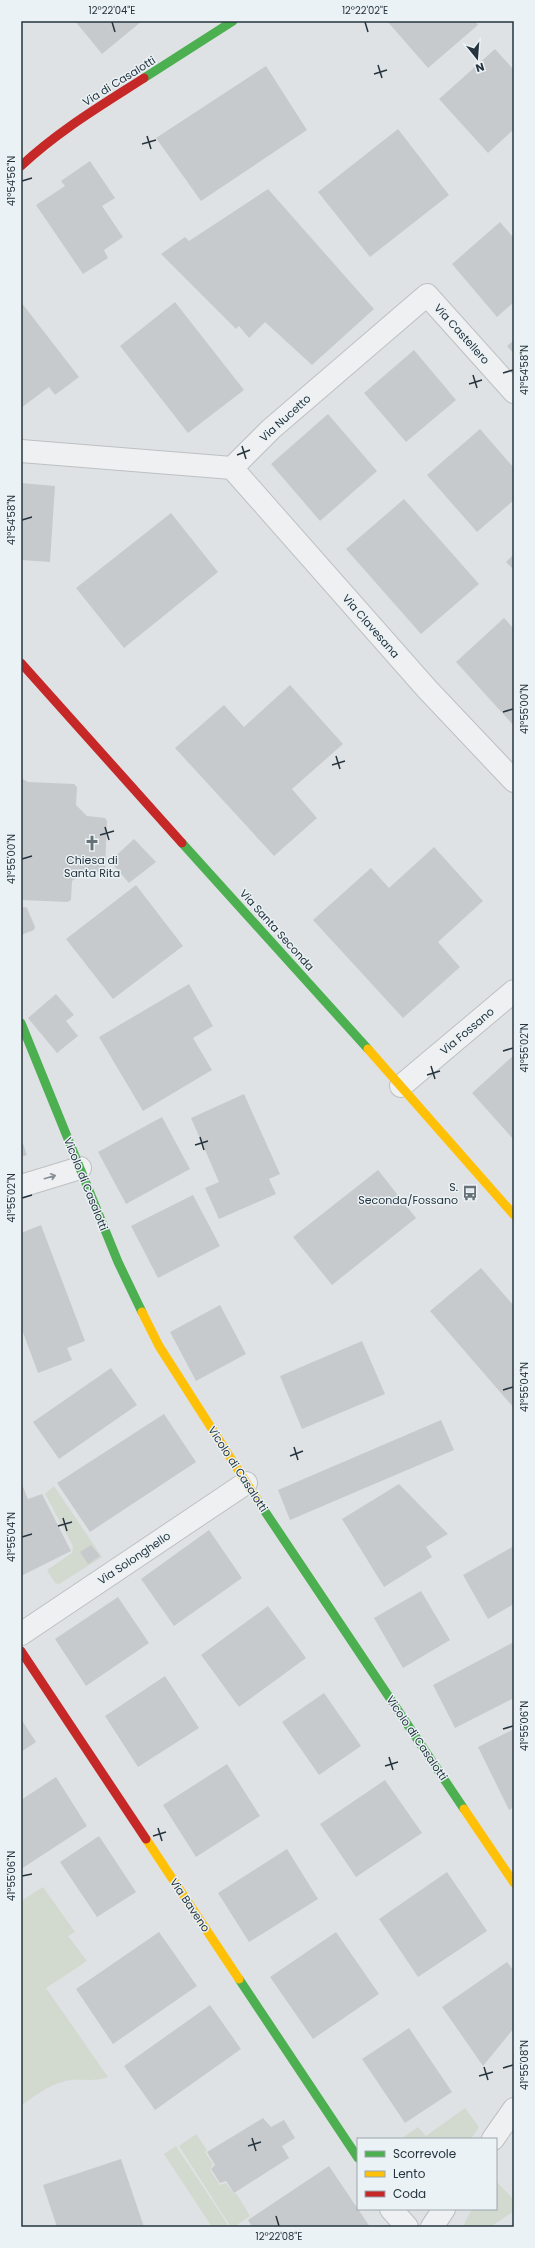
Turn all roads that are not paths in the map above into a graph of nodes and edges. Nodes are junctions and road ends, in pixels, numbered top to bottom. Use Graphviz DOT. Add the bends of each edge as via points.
graph roads {
  1 [pos="219,25"];
  2 [pos="21,166"];
  3 [pos="427,294"];
  4 [pos="514,392"];
  5 [pos="21,451"];
  6 [pos="232,468"];
  7 [pos="21,663"];
  8 [pos="514,781"];
  9 [pos="514,991"];
  10 [pos="21,1023"];
  11 [pos="401,1086"];
  12 [pos="80,1168"];
  13 [pos="21,1186"];
  14 [pos="514,1214"];
  15 [pos="246,1483"];
  16 [pos="21,1634"];
  17 [pos="21,1651"];
  18 [pos="514,1882"];
  19 [pos="514,2109"];
  20 [pos="494,2138"];
  21 [pos="357,2156"];
  22 [pos="392,2210"];
  23 [pos="443,2210"];
  24 [pos="407,2227"];
  25 [pos="432,2227"];
  1 -- 2 [label="street, Via di Casalotti" via="70,125"];
  3 -- 4 [label="street, Via Castellero"];
  3 -- 6 [label="street, Via Nucetto" via="271,429"];
  5 -- 6 [label="street"];
  6 -- 8 [label="street, Via Clavesana" via="427,689"];
  7 -- 11 [label="street, Via Santa Seconda"];
  9 -- 11 [label="street, Via Fossano"];
  10 -- 12 [label="street, Vicolo di Casalotti"];
  11 -- 14 [label="street, Via Santa Seconda"];
  13 -- 12 [label="street, one-way"];
  12 -- 15 [label="street, Vicolo di Casalotti" via="127,1284 146,1322"];
  15 -- 16 [label="street, Via Solonghello"];
  15 -- 18 [label="street, Vicolo di Casalotti"];
  17 -- 21 [label="street, Via Baveno"];
  19 -- 20 [label="street"];
  22 -- 24 [label="street"];
  23 -- 25 [label="street"];
}
